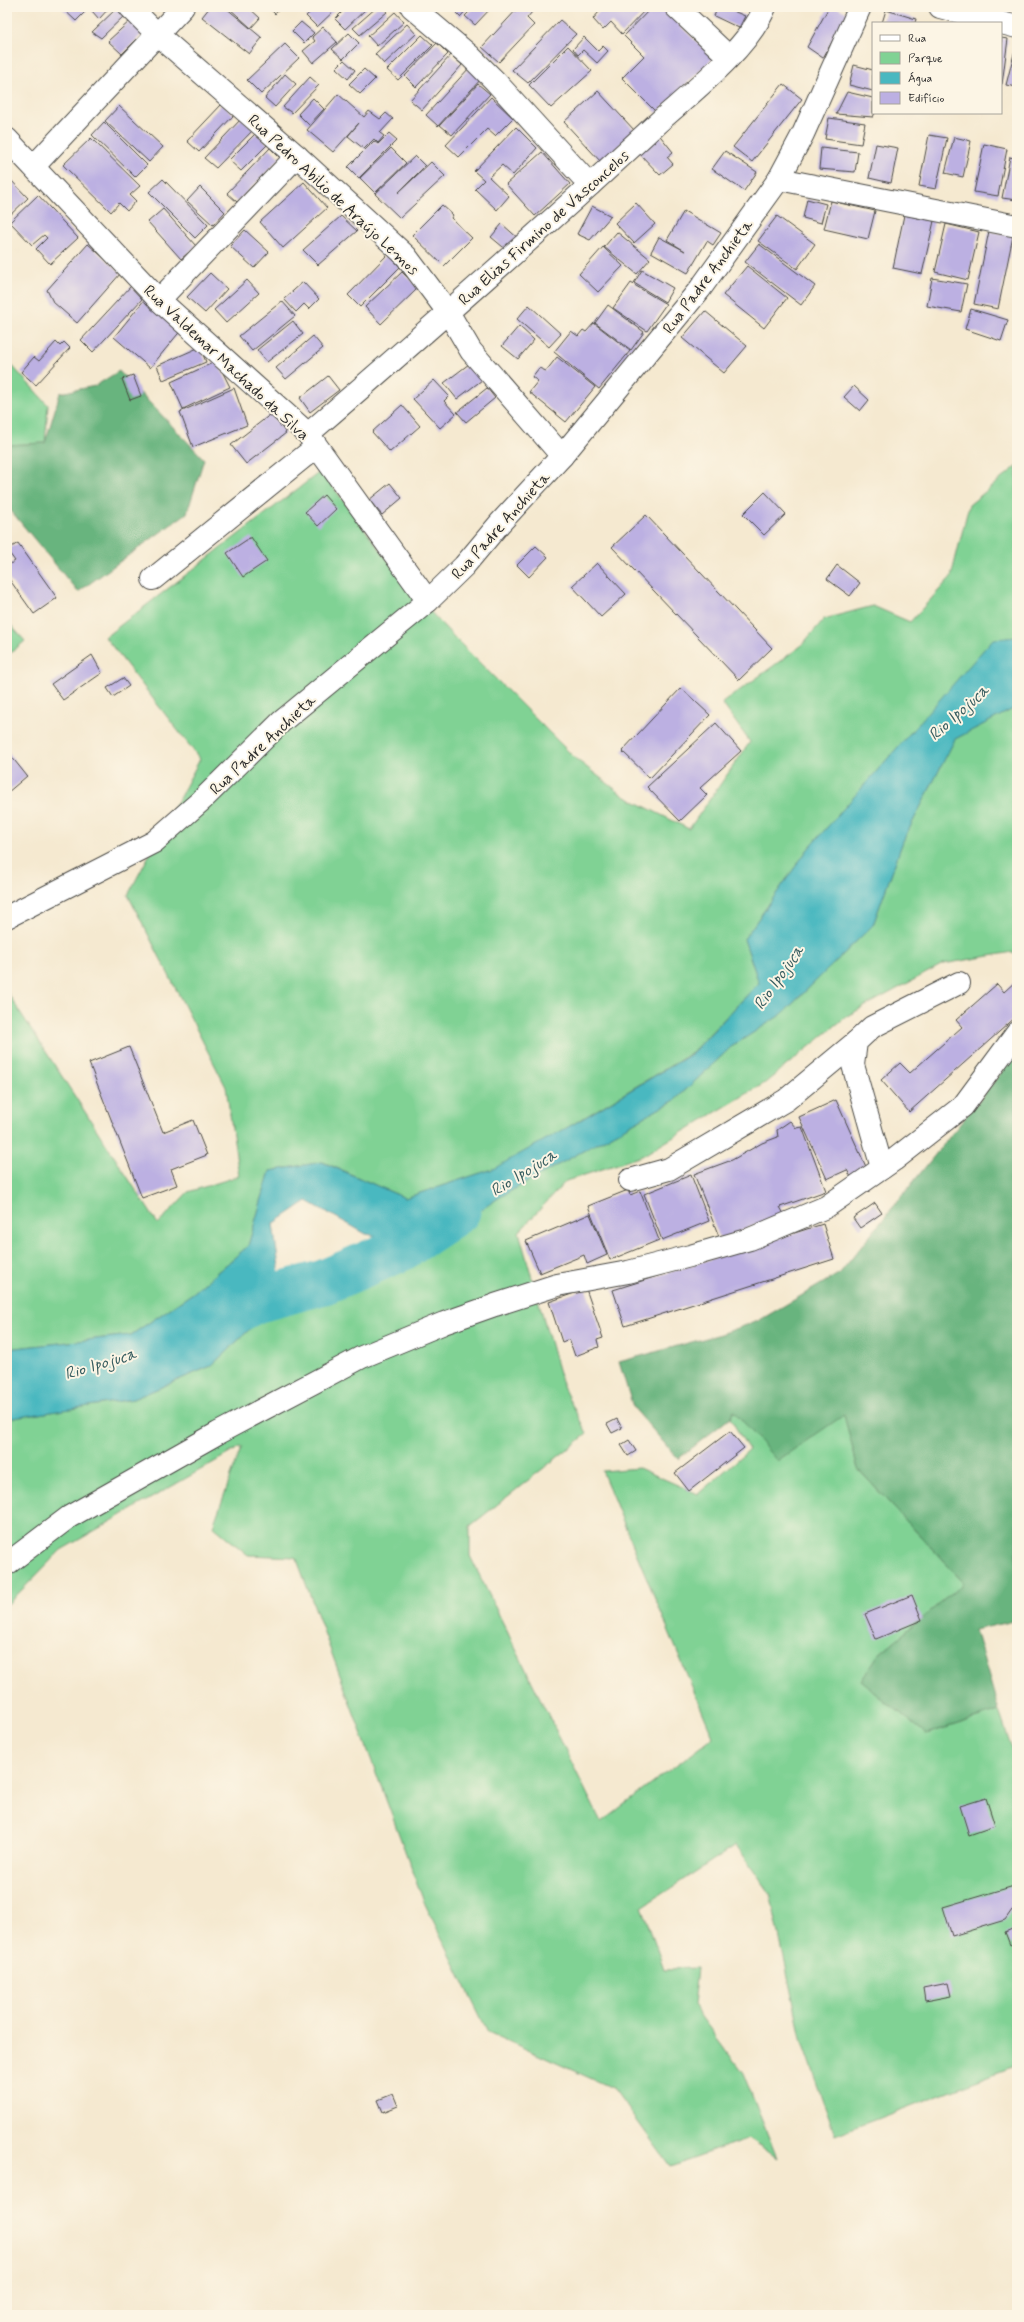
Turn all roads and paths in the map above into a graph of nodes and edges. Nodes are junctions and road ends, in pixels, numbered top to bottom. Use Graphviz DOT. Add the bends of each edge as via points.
graph roads {
  1 [pos="130,7"];
  2 [pos="183,7"];
  3 [pos="412,7"];
  4 [pos="676,7"];
  5 [pos="765,7"];
  6 [pos="860,7"];
  7 [pos="940,7"];
  8 [pos="998,22"];
  9 [pos="1002,23"];
  10 [pos="1017,27"];
  11 [pos="158,35"];
  12 [pos="729,57"];
  13 [pos="7,139"];
  14 [pos="298,156"];
  15 [pos="34,166"];
  16 [pos="778,179"];
  17 [pos="590,186"];
  18 [pos="1017,226"];
  19 [pos="159,300"];
  20 [pos="448,312"];
  21 [pos="312,441"];
  22 [pos="562,456"];
  23 [pos="152,579"];
  24 [pos="428,601"];
  25 [pos="7,917"];
  26 [pos="959,983"];
  27 [pos="1017,1033"];
  28 [pos="856,1042"];
  29 [pos="882,1168"];
  30 [pos="630,1180"];
  31 [pos="7,1564"];
  1 -- 11 [label="street, Rua Pedro Abilio de Araújo Lemos"];
  2 -- 11 [label="street"];
  3 -- 17 [label="street" via="470,56 495,81"];
  4 -- 12 [label="street"];
  5 -- 12 [label="street, Rua Elias Firmino de Vasconcelos" via="759,22"];
  6 -- 16 [label="street, Rua Padre Anchieta" via="803,134"];
  7 -- 8 [label="street"];
  9 -- 10 [label="street"];
  11 -- 14 [label="street, Rua Pedro Abilio de Araújo Lemos"];
  11 -- 15 [label="street"];
  12 -- 17 [label="street, Rua Elias Firmino de Vasconcelos"];
  13 -- 15 [label="street, Rua Valdemar Machado da Silva"];
  14 -- 19 [label="street"];
  14 -- 20 [label="street, Rua Pedro Abilio de Araújo Lemos" via="406,256"];
  15 -- 19 [label="street, Rua Valdemar Machado da Silva"];
  16 -- 18 [label="street"];
  16 -- 22 [label="street, Rua Padre Anchieta" via="700,289"];
  17 -- 20 [label="street, Rua Elias Firmino de Vasconcelos"];
  19 -- 21 [label="street, Rua Valdemar Machado da Silva"];
  20 -- 21 [label="street, Rua Elias Firmino de Vasconcelos"];
  20 -- 22 [label="street, Rua Pedro Abilio de Araújo Lemos" via="471,350"];
  21 -- 23 [label="street, Rua Elias Firmino de Vasconcelos"];
  21 -- 24 [label="street, Rua Valdemar Machado da Silva"];
  22 -- 24 [label="street, Rua Padre Anchieta" via="464,566"];
  24 -- 25 [label="street, Rua Padre Anchieta" via="282,722 154,842"];
  26 -- 28 [label="street" via="872,1027"];
  27 -- 29 [label="street" via="963,1106"];
  28 -- 29 [label="street" via="853,1065"];
  28 -- 30 [label="street" via="786,1100 669,1169"];
  29 -- 31 [label="street" via="826,1207 750,1238 628,1272 557,1285 444,1323 362,1357 218,1433 69,1517"];
}
